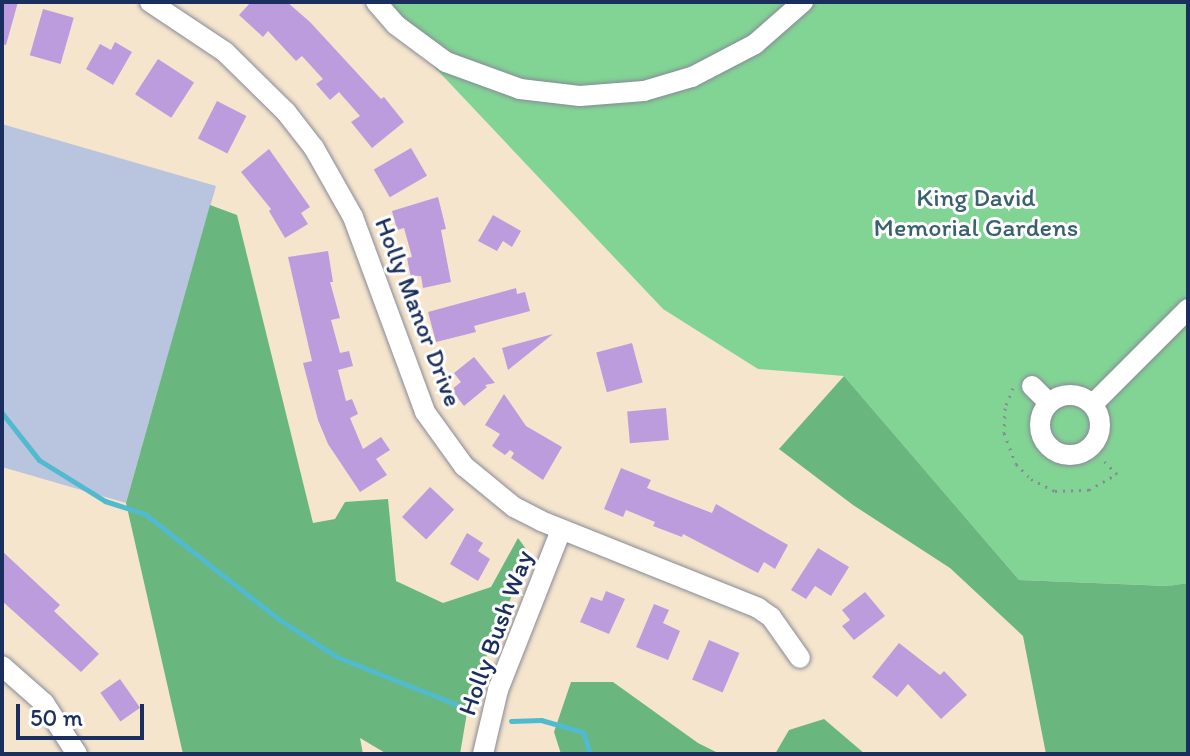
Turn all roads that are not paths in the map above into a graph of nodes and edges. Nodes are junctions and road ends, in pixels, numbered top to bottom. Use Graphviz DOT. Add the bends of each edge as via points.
graph roads {
  1 [pos="150,2"];
  2 [pos="376,2"];
  3 [pos="803,2"];
  4 [pos="1188,309"];
  5 [pos="1032,386"];
  6 [pos="1049,403"];
  7 [pos="1094,403"];
  8 [pos="561,530"];
  9 [pos="800,658"];
  10 [pos="2,666"];
  11 [pos="77,754"];
  12 [pos="483,754"];
  1 -- 8 [label="street, Holly Manor Drive" via="225,52 286,112 314,148 353,217 412,383 444,442 487,487"];
  2 -- 3 [label="street" via="396,25 446,62 520,89 580,96 644,91 692,77 755,44"];
  4 -- 7 [label="street"];
  5 -- 6 [label="street"];
  6 -- 7 [label="street" via="1074,396"];
  6 -- 7 [label="street" via="1039,423 1048,446 1071,456 1096,454 1099,425"];
  8 -- 9 [label="street, Holly Manor Drive" via="758,608 771,617"];
  8 -- 12 [label="street, Holly Bush Way" via="498,690"];
  10 -- 11 [label="street" via="44,703"];
}
